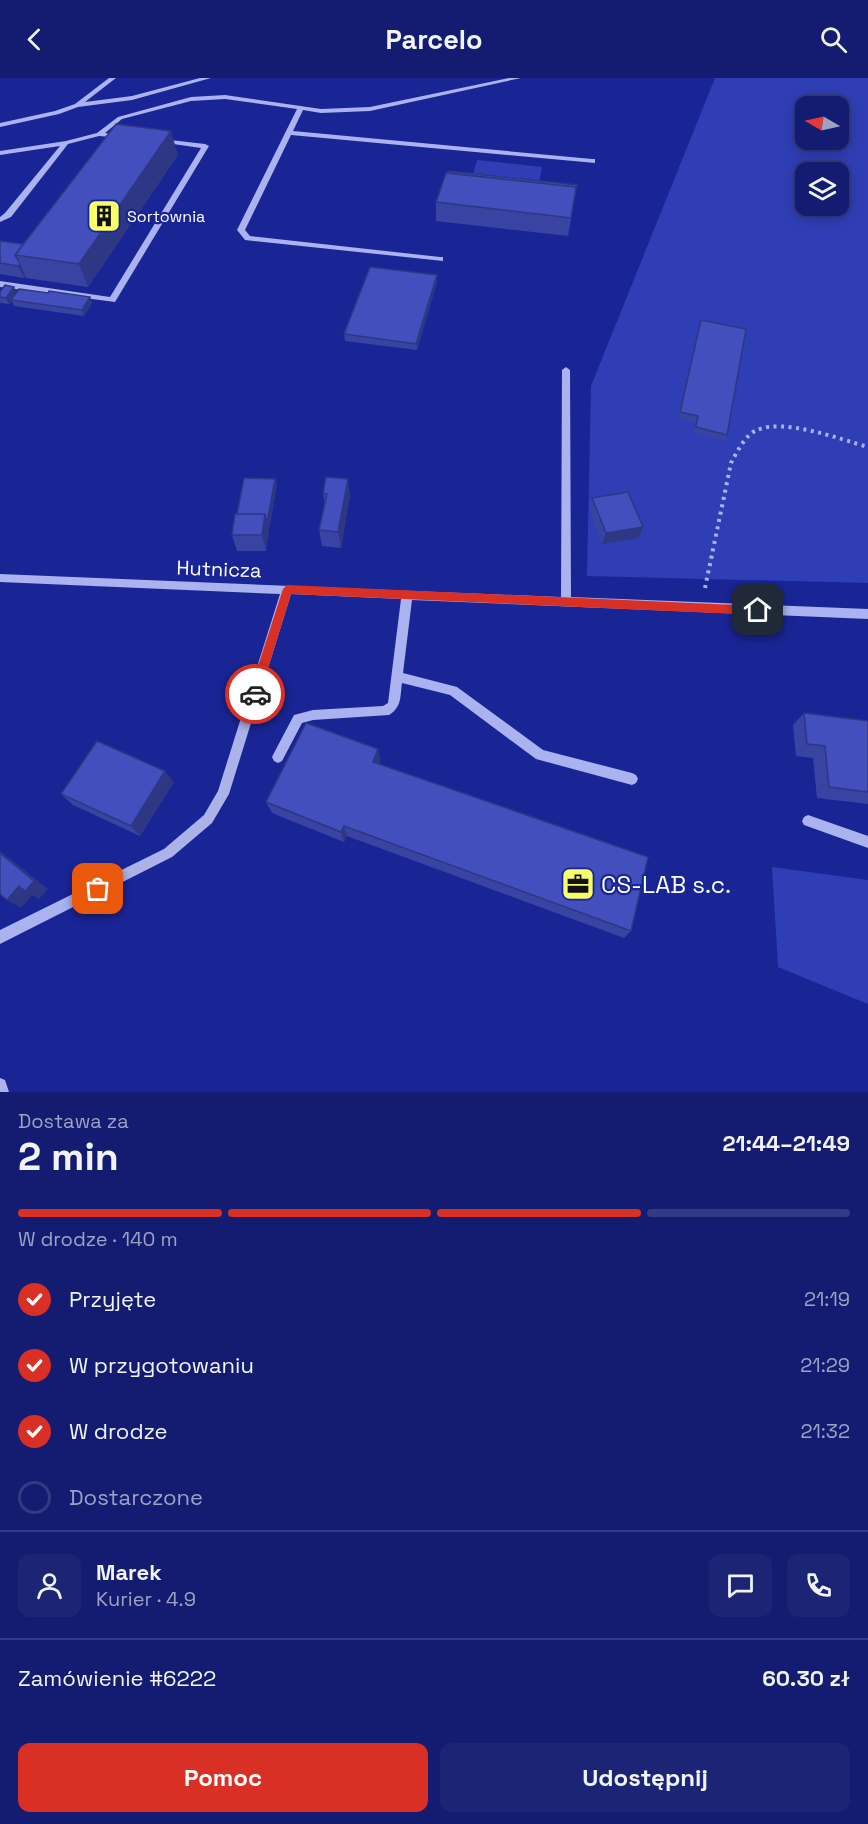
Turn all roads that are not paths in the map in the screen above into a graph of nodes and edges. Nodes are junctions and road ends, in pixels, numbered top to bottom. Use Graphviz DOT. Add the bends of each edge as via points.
graph roads {
  1 [pos="113,78"];
  2 [pos="208,78"];
  3 [pos="518,78"];
  4 [pos="78,105"];
  5 [pos="301,108"];
  6 [pos="0,125"];
  7 [pos="289,133"];
  8 [pos="99,134"];
  9 [pos="134,138"];
  10 [pos="146,140"];
  11 [pos="66,143"];
  12 [pos="0,153"];
  13 [pos="592,161"];
  14 [pos="20,201"];
  15 [pos="0,210"];
  16 [pos="0,219"];
  17 [pos="440,259"];
  18 [pos="0,284"];
  19 [pos="566,370"];
  20 [pos="0,578"];
  21 [pos="287,589"];
  22 [pos="407,595"];
  23 [pos="566,602"];
  24 [pos="868,614"];
  25 [pos="397,677"];
  26 [pos="278,756"];
  27 [pos="632,779"];
  28 [pos="808,821"];
  29 [pos="868,842"];
  30 [pos="0,937"];
  31 [pos="0,1085"];
  32 [pos="2,1092"];
  1 -- 4 [label="street"];
  2 -- 4 [label="street" via="132,98"];
  3 -- 5 [label="street" via="370,109"];
  4 -- 6 [label="street"];
  5 -- 7 [label="street"];
  5 -- 8 [label="street" via="225,97 191,99 120,118"];
  7 -- 13 [label="street"];
  7 -- 17 [label="street" via="241,230 248,238"];
  8 -- 9 [label="street"];
  8 -- 11 [label="street"];
  10 -- 18 [label="street" via="205,146 112,300"];
  11 -- 12 [label="street"];
  11 -- 14 [label="street"];
  14 -- 15 [label="street"];
  14 -- 16 [label="street"];
  19 -- 23 [label="street"];
  20 -- 21 [label="street, Hutnicza"];
  21 -- 22 [label="street, Hutnicza"];
  21 -- 30 [label="street" via="223,794 208,819 168,853"];
  22 -- 23 [label="street, Hutnicza"];
  22 -- 25 [label="street"];
  23 -- 24 [label="street, Hutnicza"];
  25 -- 26 [label="street" via="393,706 385,711 298,719"];
  25 -- 27 [label="street" via="453,691 540,755"];
  28 -- 29 [label="street"];
  31 -- 32 [label="street"];
}
